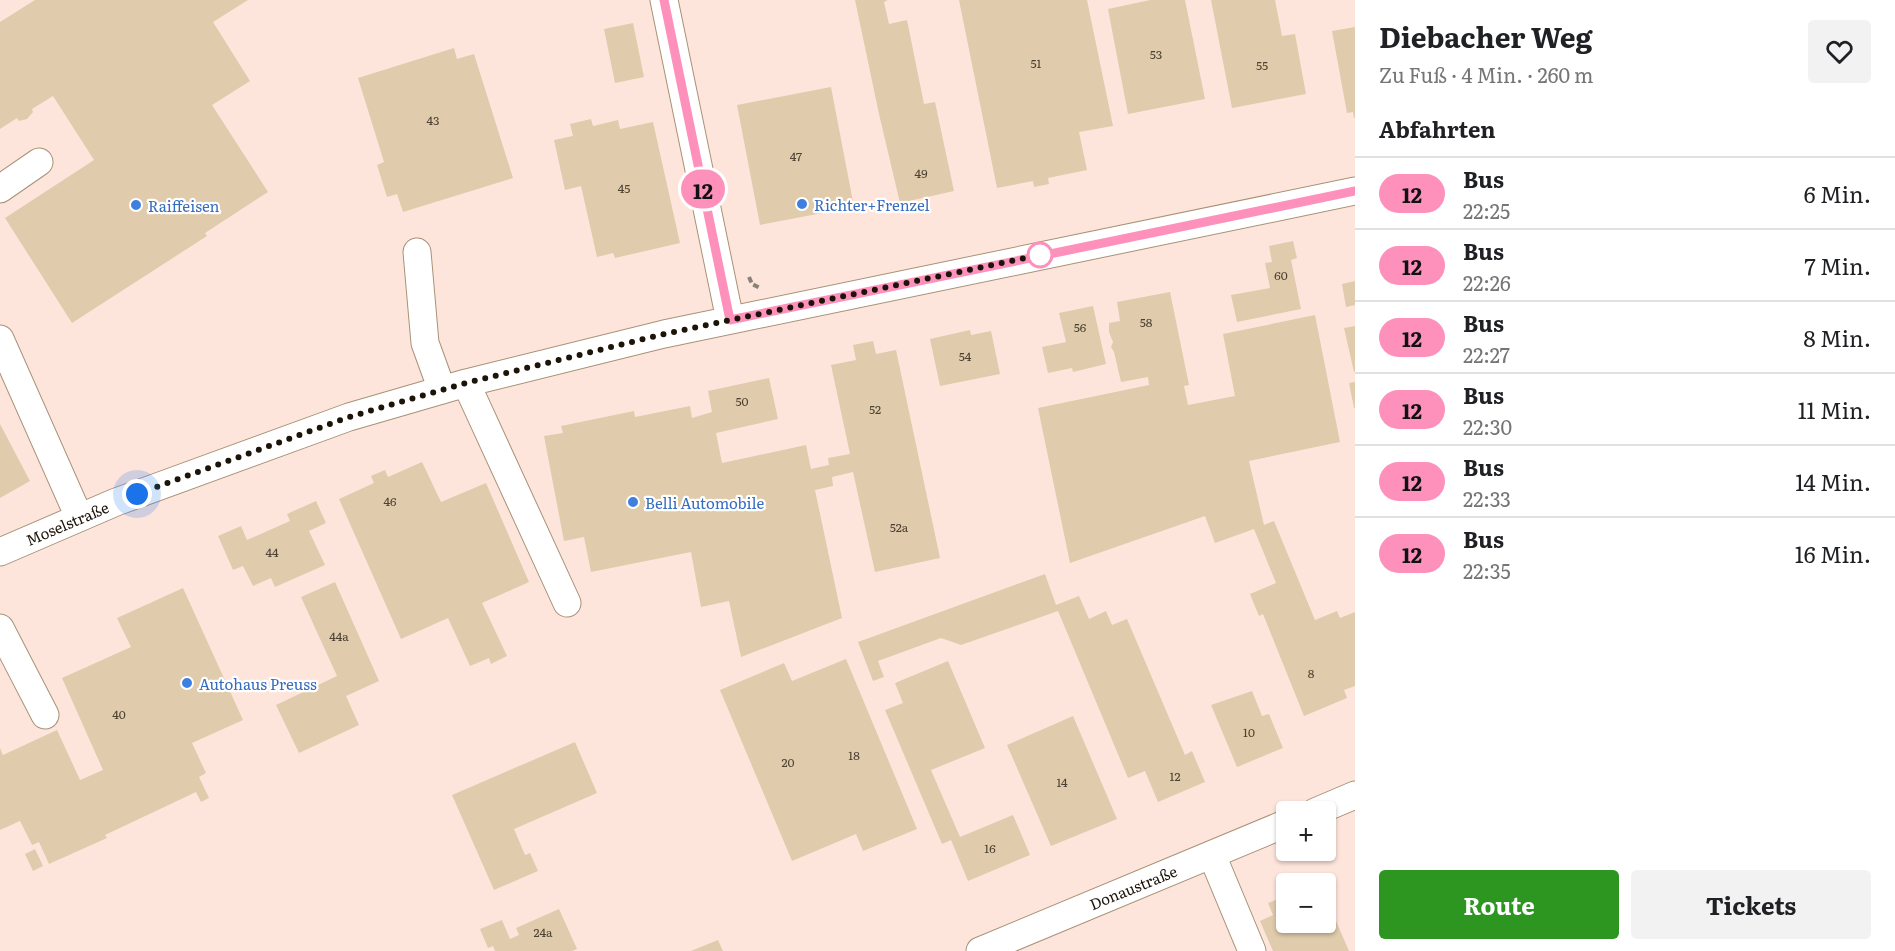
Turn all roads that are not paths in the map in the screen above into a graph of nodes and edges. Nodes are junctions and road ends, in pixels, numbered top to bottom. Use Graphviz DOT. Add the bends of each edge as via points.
graph roads {
  1 [pos="664,0"];
  2 [pos="39,162"];
  3 [pos="0,189"];
  4 [pos="1355,191"];
  5 [pos="417,252"];
  6 [pos="730,320"];
  7 [pos="0,339"];
  8 [pos="454,387"];
  9 [pos="79,517"];
  10 [pos="0,552"];
  11 [pos="567,603"];
  12 [pos="0,628"];
  13 [pos="45,715"];
  14 [pos="1355,795"];
  15 [pos="1336,803"];
  16 [pos="1276,828"];
  17 [pos="1212,855"];
  18 [pos="980,951"];
  19 [pos="1252,951"];
  1 -- 6 [label="street"];
  2 -- 3 [label="street"];
  4 -- 6 [label="street, Moselstraße"];
  5 -- 8 [label="street" via="425,344"];
  6 -- 8 [label="street, Moselstraße"];
  7 -- 9 [label="street"];
  8 -- 9 [label="street, Moselstraße" via="349,417"];
  8 -- 11 [label="street"];
  9 -- 10 [label="street, Moselstraße"];
  12 -- 13 [label="street"];
  14 -- 15 [label="street"];
  16 -- 17 [label="street, Donaustraße"];
  17 -- 18 [label="street, Donaustraße"];
  17 -- 19 [label="street"];
}
